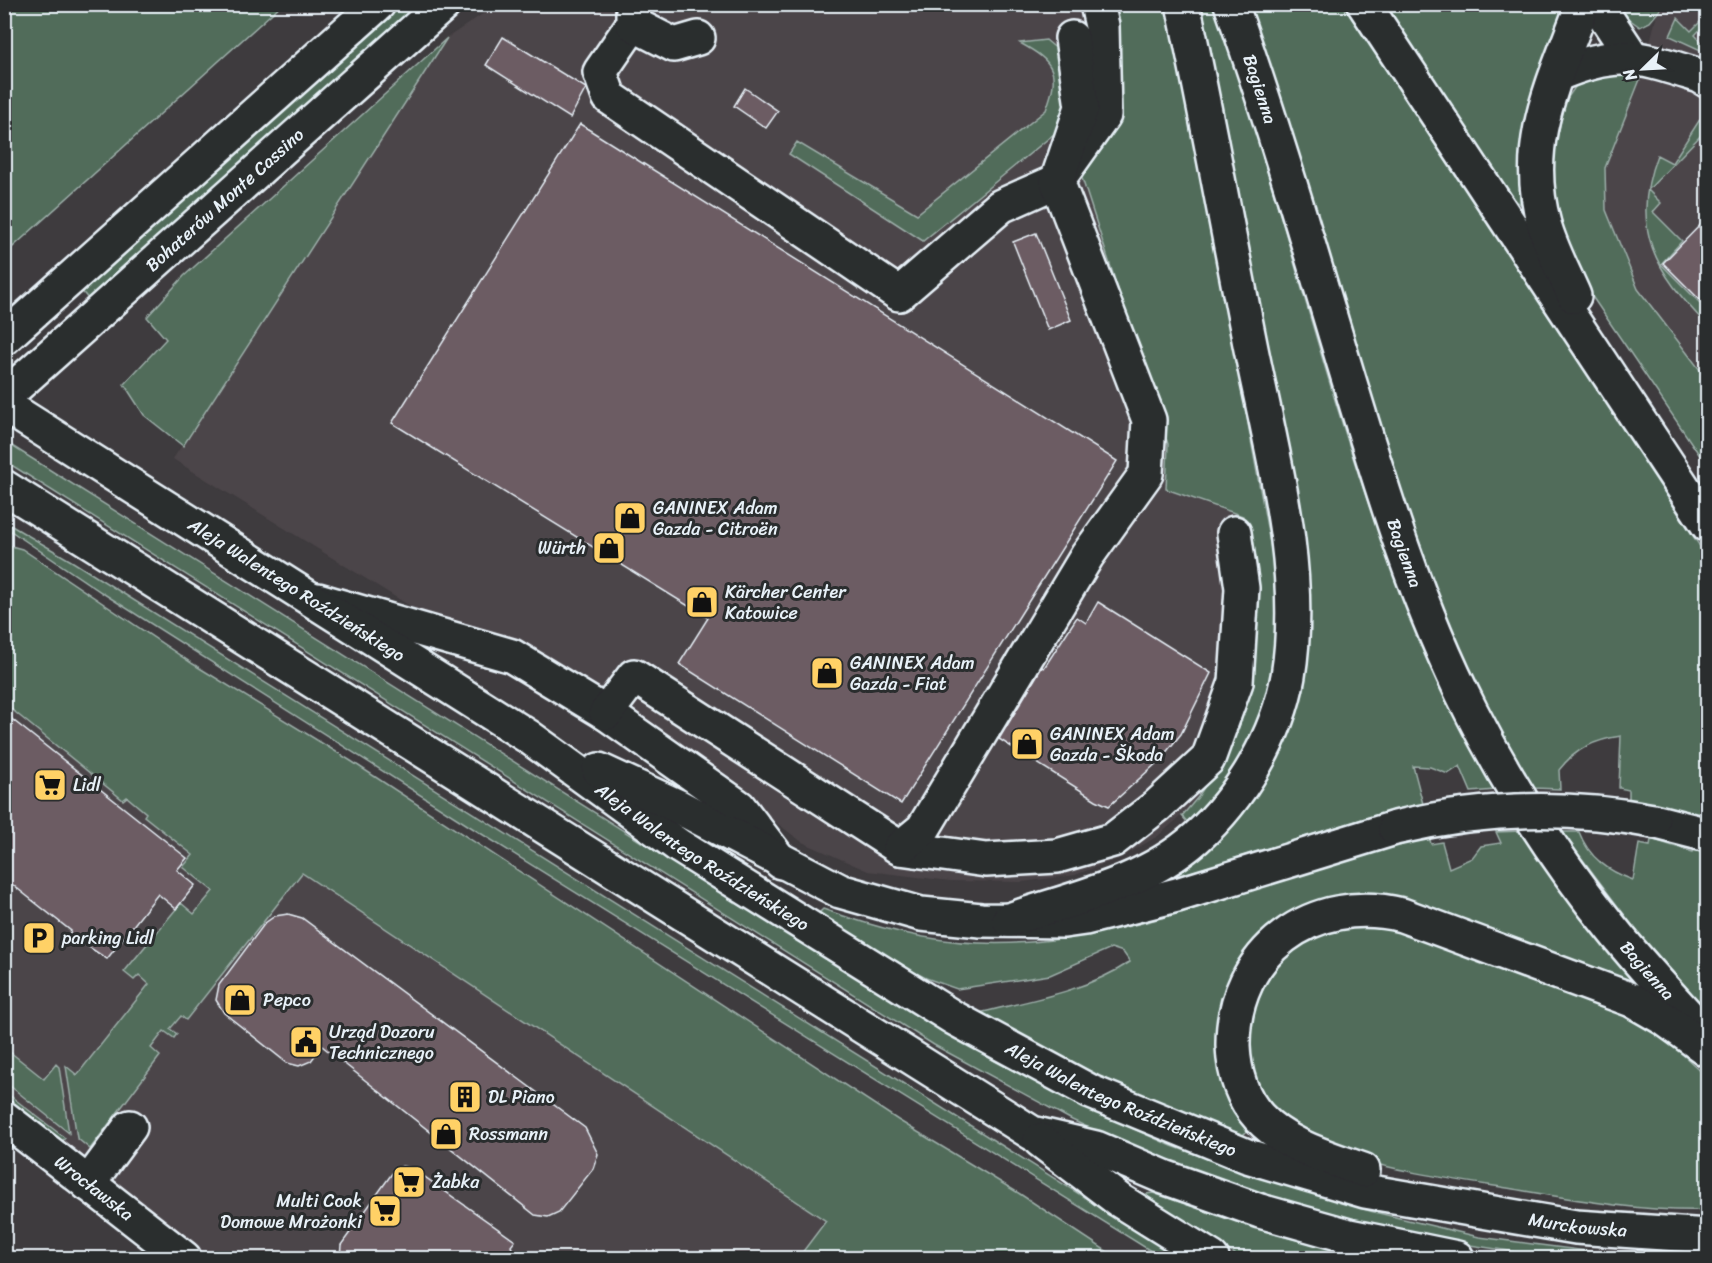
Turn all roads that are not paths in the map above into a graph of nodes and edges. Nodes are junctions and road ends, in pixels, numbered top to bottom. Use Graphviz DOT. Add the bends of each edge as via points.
graph roads {
  1 [pos="378,4"];
  2 [pos="444,4"];
  3 [pos="1097,4"];
  4 [pos="1184,4"];
  5 [pos="1231,4"];
  6 [pos="1364,4"];
  7 [pos="1583,4"];
  8 [pos="1597,4"];
  9 [pos="633,14"];
  10 [pos="698,38"];
  11 [pos="1072,38"];
  12 [pos="1632,57"];
  13 [pos="1558,74"];
  14 [pos="1707,81"];
  15 [pos="1057,181"];
  16 [pos="4,338"];
  17 [pos="1601,365"];
  18 [pos="4,397"];
  19 [pos="4,405"];
  20 [pos="4,487"];
  21 [pos="1707,525"];
  22 [pos="1234,534"];
  23 [pos="303,596"];
  24 [pos="606,713"];
  25 [pos="529,737"];
  26 [pos="1707,835"];
  27 [pos="900,848"];
  28 [pos="781,862"];
  29 [pos="1010,920"];
  30 [pos="1707,1038"];
  31 [pos="1707,1050"];
  32 [pos="4,1118"];
  33 [pos="130,1127"];
  34 [pos="1032,1133"];
  35 [pos="88,1184"];
  36 [pos="1449,1203"];
  37 [pos="1707,1236"];
  38 [pos="184,1258"];
  39 [pos="1212,1258"];
  40 [pos="1457,1258"];
  1 -- 16 [label="main road"];
  2 -- 18 [label="main road, Bohaterów Monte Cassino"];
  3 -- 15 [label="main road" via="1102,26 1104,115"];
  4 -- 29 [label="main road" via="1280,493 1293,587 1288,676 1283,702 1257,760 1230,801 1198,837 1137,878"];
  5 -- 30 [label="main road, Bagienna" via="1270,118 1402,551 1450,668 1493,753 1558,856 1612,930"];
  6 -- 17 [label="main road"];
  7 -- 13 [label="main road"];
  8 -- 12 [label="main road"];
  9 -- 10 [label="main road" via="674,45"];
  9 -- 15 [label="main road" via="600,72 609,97 899,294 1001,206"];
  11 -- 15 [label="main road" via="1082,107"];
  12 -- 13 [label="main road" via="1603,58"];
  12 -- 14 [label="main road"];
  13 -- 17 [label="main road" via="1537,137 1538,198 1545,226"];
  15 -- 27 [label="main road" via="1149,420 1146,474 1087,556 923,829"];
  17 -- 21 [label="main road"];
  19 -- 23 [label="main road, Aleja Walentego Roździeńskiego"];
  20 -- 34 [label="main road"];
  22 -- 27 [label="main road" via="1242,588 1236,682 1208,759 1113,840 1057,856 986,860"];
  23 -- 24 [label="main road" via="512,656"];
  23 -- 25 [label="main road, Aleja Walentego Roździeńskiego"];
  24 -- 27 [label="main road" via="634,676"];
  24 -- 28 [label="main road" via="739,807"];
  25 -- 28 [label="main road" via="677,806"];
  25 -- 36 [label="main road, Aleja Walentego Roździeńskiego" via="679,846 944,1012 1050,1072 1153,1120 1247,1156 1365,1191"];
  26 -- 29 [label="main road, bridge" via="1653,821 1562,811 1478,813 1395,828 1116,911 1064,921"];
  28 -- 29 [label="main road" via="840,891 895,908 954,918"];
  31 -- 36 [label="main road" via="1632,1000 1402,915 1379,910 1341,912 1286,934 1256,966 1238,1004 1233,1030 1234,1059 1238,1082 1249,1105 1281,1135 1308,1149"];
  32 -- 35 [label="main road, Wrocławska"];
  33 -- 35 [label="main road"];
  34 -- 39 [label="main road" via="1119,1200"];
  34 -- 40 [label="main road" via="1096,1148 1260,1211 1371,1242"];
  35 -- 38 [label="main road, Wrocławska"];
  36 -- 37 [label="main road, Murckowska" via="1576,1227"];
}
